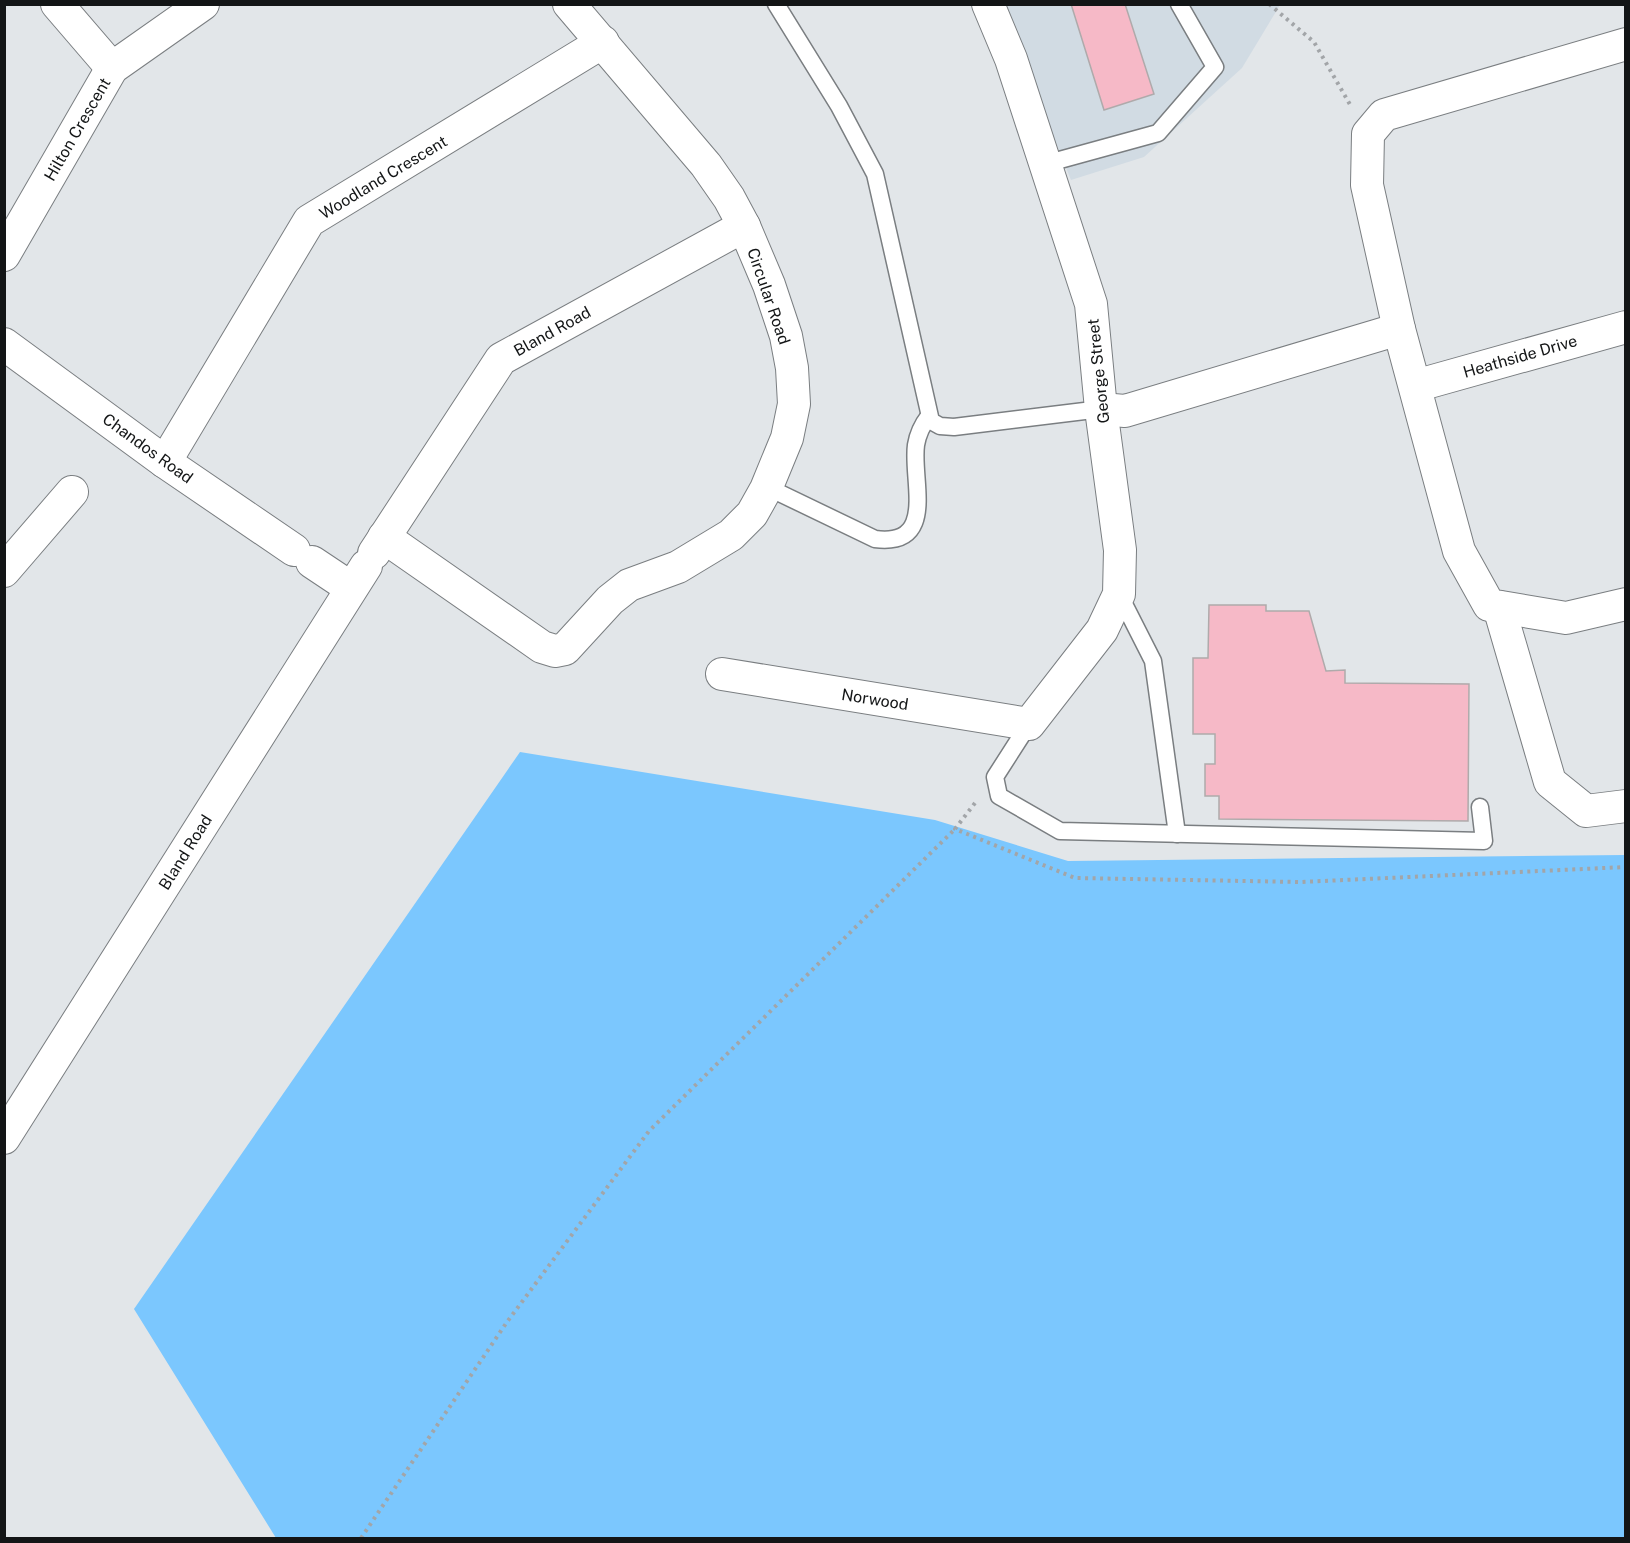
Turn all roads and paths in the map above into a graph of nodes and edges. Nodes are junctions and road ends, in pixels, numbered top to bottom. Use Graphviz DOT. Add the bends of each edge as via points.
graph roads {
  1 [pos="57,4"];
  2 [pos="203,4"];
  3 [pos="568,4"];
  4 [pos="776,4"];
  5 [pos="988,4"];
  6 [pos="1179,4"];
  7 [pos="1269,4"];
  8 [pos="603,42"];
  9 [pos="1626,44"];
  10 [pos="112,68"];
  11 [pos="1368,134"];
  12 [pos="1045,164"];
  13 [pos="744,226"];
  14 [pos="4,255"];
  15 [pos="1626,327"];
  16 [pos="1399,329"];
  17 [pos="4,344"];
  18 [pos="1415,386"];
  19 [pos="1101,409"];
  20 [pos="929,416"];
  21 [pos="165,462"];
  22 [pos="767,487"];
  23 [pos="72,492"];
  24 [pos="369,561"];
  25 [pos="4,571"];
  26 [pos="1119,594"];
  27 [pos="1626,604"];
  28 [pos="1499,607"];
  29 [pos="722,674"];
  30 [pos="1029,724"];
  31 [pos="995,777"];
  32 [pos="1626,806"];
  33 [pos="1480,807"];
  34 [pos="955,829"];
  35 [pos="1177,834"];
  36 [pos="1626,867"];
  37 [pos="4,1138"];
  38 [pos="361,1539"];
  1 -- 10 [label="street"];
  2 -- 10 [label="street, Hilton Crescent"];
  3 -- 8 [label="street, Circular Road"];
  4 -- 20 [label="lane" via="839,106 875,174"];
  5 -- 12 [label="street, George Street" via="1011,59"];
  6 -- 12 [label="lane" via="1215,68 1158,133"];
  7 -- 11 [label="path" via="1314,42"];
  8 -- 13 [label="street, Circular Road" via="706,165"];
  8 -- 21 [label="street, Woodland Crescent" via="309,222"];
  9 -- 11 [label="street" via="1384,115"];
  10 -- 14 [label="street, Hilton Crescent"];
  11 -- 16 [label="street" via="1367,185"];
  12 -- 19 [label="street, George Street" via="1091,304"];
  13 -- 22 [label="street, Circular Road" via="769,285 792,368 794,404 787,438"];
  13 -- 24 [label="street, Bland Road" via="501,359"];
  15 -- 18 [label="street, Heathside Drive"];
  16 -- 18 [label="street"];
  16 -- 19 [label="street" via="1125,411"];
  17 -- 21 [label="street, Chandos Road"];
  18 -- 28 [label="street" via="1459,551 1489,605"];
  19 -- 20 [label="lane" via="954,427 940,426"];
  19 -- 26 [label="street, George Street" via="1120,550"];
  20 -- 22 [label="lane" via="920,427 916,447 918,513 912,528 900,536 888,541 875,539"];
  21 -- 24 [label="street, Chandos Road" via="303,556"];
  22 -- 24 [label="street, Circular Road" via="752,514 731,535 678,567 629,585 565,649 555,651"];
  23 -- 25 [label="street"];
  24 -- 37 [label="street, Bland Road"];
  26 -- 30 [label="street, George Street" via="1102,630"];
  26 -- 35 [label="lane" via="1153,661"];
  27 -- 28 [label="street" via="1566,618"];
  28 -- 32 [label="street" via="1550,782 1586,811"];
  29 -- 30 [label="street, Norwood"];
  30 -- 31 [label="lane"];
  31 -- 34 [label="path"];
  31 -- 35 [label="lane" via="999,796 1060,831"];
  33 -- 35 [label="lane" via="1484,841"];
  34 -- 36 [label="path" via="1075,878 1301,882"];
  34 -- 38 [label="path" via="649,1131 507,1322"];
}
